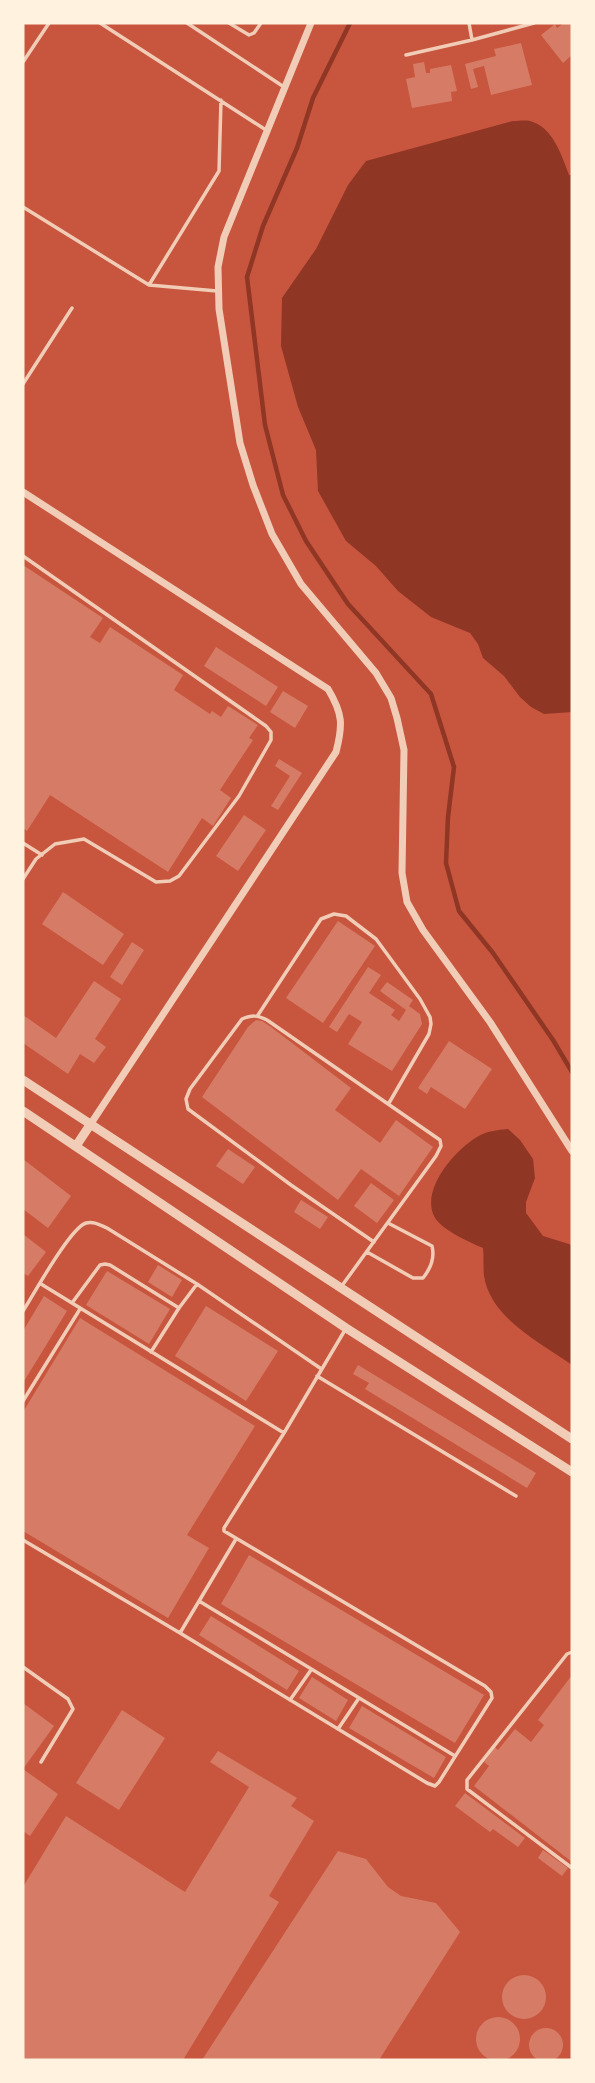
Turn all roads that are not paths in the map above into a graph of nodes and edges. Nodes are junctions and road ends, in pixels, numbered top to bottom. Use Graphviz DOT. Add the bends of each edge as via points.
graph roads {
  1 [pos="49,23"];
  2 [pos="100,23"];
  3 [pos="187,23"];
  4 [pos="229,23"];
  5 [pos="261,23"];
  6 [pos="312,23"];
  7 [pos="469,23"];
  8 [pos="534,23"];
  9 [pos="472,40"];
  10 [pos="406,55"];
  11 [pos="23,62"];
  12 [pos="286,88"];
  13 [pos="221,100"];
  14 [pos="268,131"];
  15 [pos="23,207"];
  16 [pos="149,285"];
  17 [pos="219,291"];
  18 [pos="72,308"];
  19 [pos="23,384"];
  20 [pos="23,492"];
  21 [pos="23,556"];
  22 [pos="23,843"];
  23 [pos="42,855"];
  24 [pos="23,879"];
  25 [pos="258,1015"];
  26 [pos="23,1080"];
  27 [pos="389,1103"];
  28 [pos="23,1111"];
  29 [pos="90,1125"];
  30 [pos="76,1146"];
  31 [pos="572,1151"];
  32 [pos="388,1223"];
  33 [pos="374,1242"];
  34 [pos="367,1252"];
  35 [pos="40,1284"];
  36 [pos="197,1284"];
  37 [pos="341,1287"];
  38 [pos="72,1303"];
  39 [pos="179,1308"];
  40 [pos="80,1309"];
  41 [pos="23,1311"];
  42 [pos="346,1328"];
  43 [pos="151,1352"];
  44 [pos="320,1368"];
  45 [pos="317,1375"];
  46 [pos="23,1401"];
  47 [pos="284,1433"];
  48 [pos="572,1439"];
  49 [pos="572,1472"];
  50 [pos="516,1496"];
  51 [pos="236,1539"];
  52 [pos="23,1540"];
  53 [pos="199,1601"];
  54 [pos="180,1633"];
  55 [pos="572,1652"];
  56 [pos="23,1667"];
  57 [pos="311,1669"];
  58 [pos="359,1698"];
  59 [pos="290,1700"];
  60 [pos="338,1729"];
  61 [pos="456,1756"];
  62 [pos="41,1762"];
  63 [pos="572,1868"];
  1 -- 11 [label="lane"];
  2 -- 13 [label="lane"];
  3 -- 12 [label="lane"];
  4 -- 5 [label="lane" via="249,35"];
  6 -- 12 [label="street"];
  7 -- 9 [label="lane"];
  8 -- 9 [label="lane"];
  9 -- 10 [label="lane"];
  12 -- 14 [label="street"];
  13 -- 14 [label="lane"];
  13 -- 16 [label="lane" via="219,171"];
  14 -- 17 [label="street" via="224,237"];
  15 -- 16 [label="lane"];
  16 -- 17 [label="lane"];
  17 -- 31 [label="street" via="240,443 272,534 301,583 376,673 391,698 404,750 402,873 407,902"];
  18 -- 19 [label="lane"];
  20 -- 29 [label="street" via="328,689 340,708 337,752"];
  21 -- 23 [label="lane" via="271,732 271,740 239,796 179,876 170,881 156,882 84,839 55,844"];
  22 -- 23 [label="lane"];
  23 -- 24 [label="lane"];
  25 -- 27 [label="lane"];
  25 -- 27 [label="lane" via="321,919 346,916 376,939 430,1017 429,1034"];
  25 -- 33 [label="lane" via="242,1020 190,1089 188,1109"];
  26 -- 29 [label="street"];
  27 -- 32 [label="lane" via="440,1140 441,1146"];
  28 -- 30 [label="street"];
  29 -- 30 [label="street"];
  29 -- 37 [label="street"];
  30 -- 42 [label="street"];
  32 -- 33 [label="lane"];
  32 -- 34 [label="lane" via="432,1246 430,1270 423,1278 413,1278"];
  33 -- 34 [label="lane"];
  34 -- 37 [label="lane"];
  35 -- 36 [label="lane" via="64,1245 83,1224 93,1222"];
  35 -- 38 [label="lane"];
  35 -- 41 [label="lane"];
  36 -- 39 [label="lane"];
  36 -- 44 [label="lane"];
  37 -- 48 [label="street"];
  38 -- 39 [label="lane" via="105,1264"];
  38 -- 40 [label="lane"];
  39 -- 43 [label="lane"];
  40 -- 43 [label="lane"];
  40 -- 46 [label="lane"];
  42 -- 44 [label="lane"];
  42 -- 49 [label="street"];
  43 -- 47 [label="lane"];
  44 -- 45 [label="lane"];
  45 -- 47 [label="lane"];
  45 -- 50 [label="lane"];
  47 -- 51 [label="lane" via="224,1528"];
  51 -- 53 [label="lane"];
  51 -- 61 [label="lane" via="485,1686 492,1698"];
  52 -- 54 [label="lane"];
  53 -- 54 [label="lane"];
  53 -- 57 [label="lane"];
  54 -- 59 [label="lane"];
  55 -- 63 [label="lane" via="475,1769 467,1789"];
  56 -- 62 [label="lane" via="68,1699 73,1709"];
  57 -- 58 [label="lane"];
  57 -- 59 [label="lane"];
  58 -- 60 [label="lane"];
  58 -- 61 [label="lane"];
  59 -- 60 [label="lane"];
  60 -- 61 [label="lane" via="435,1786"];
}
